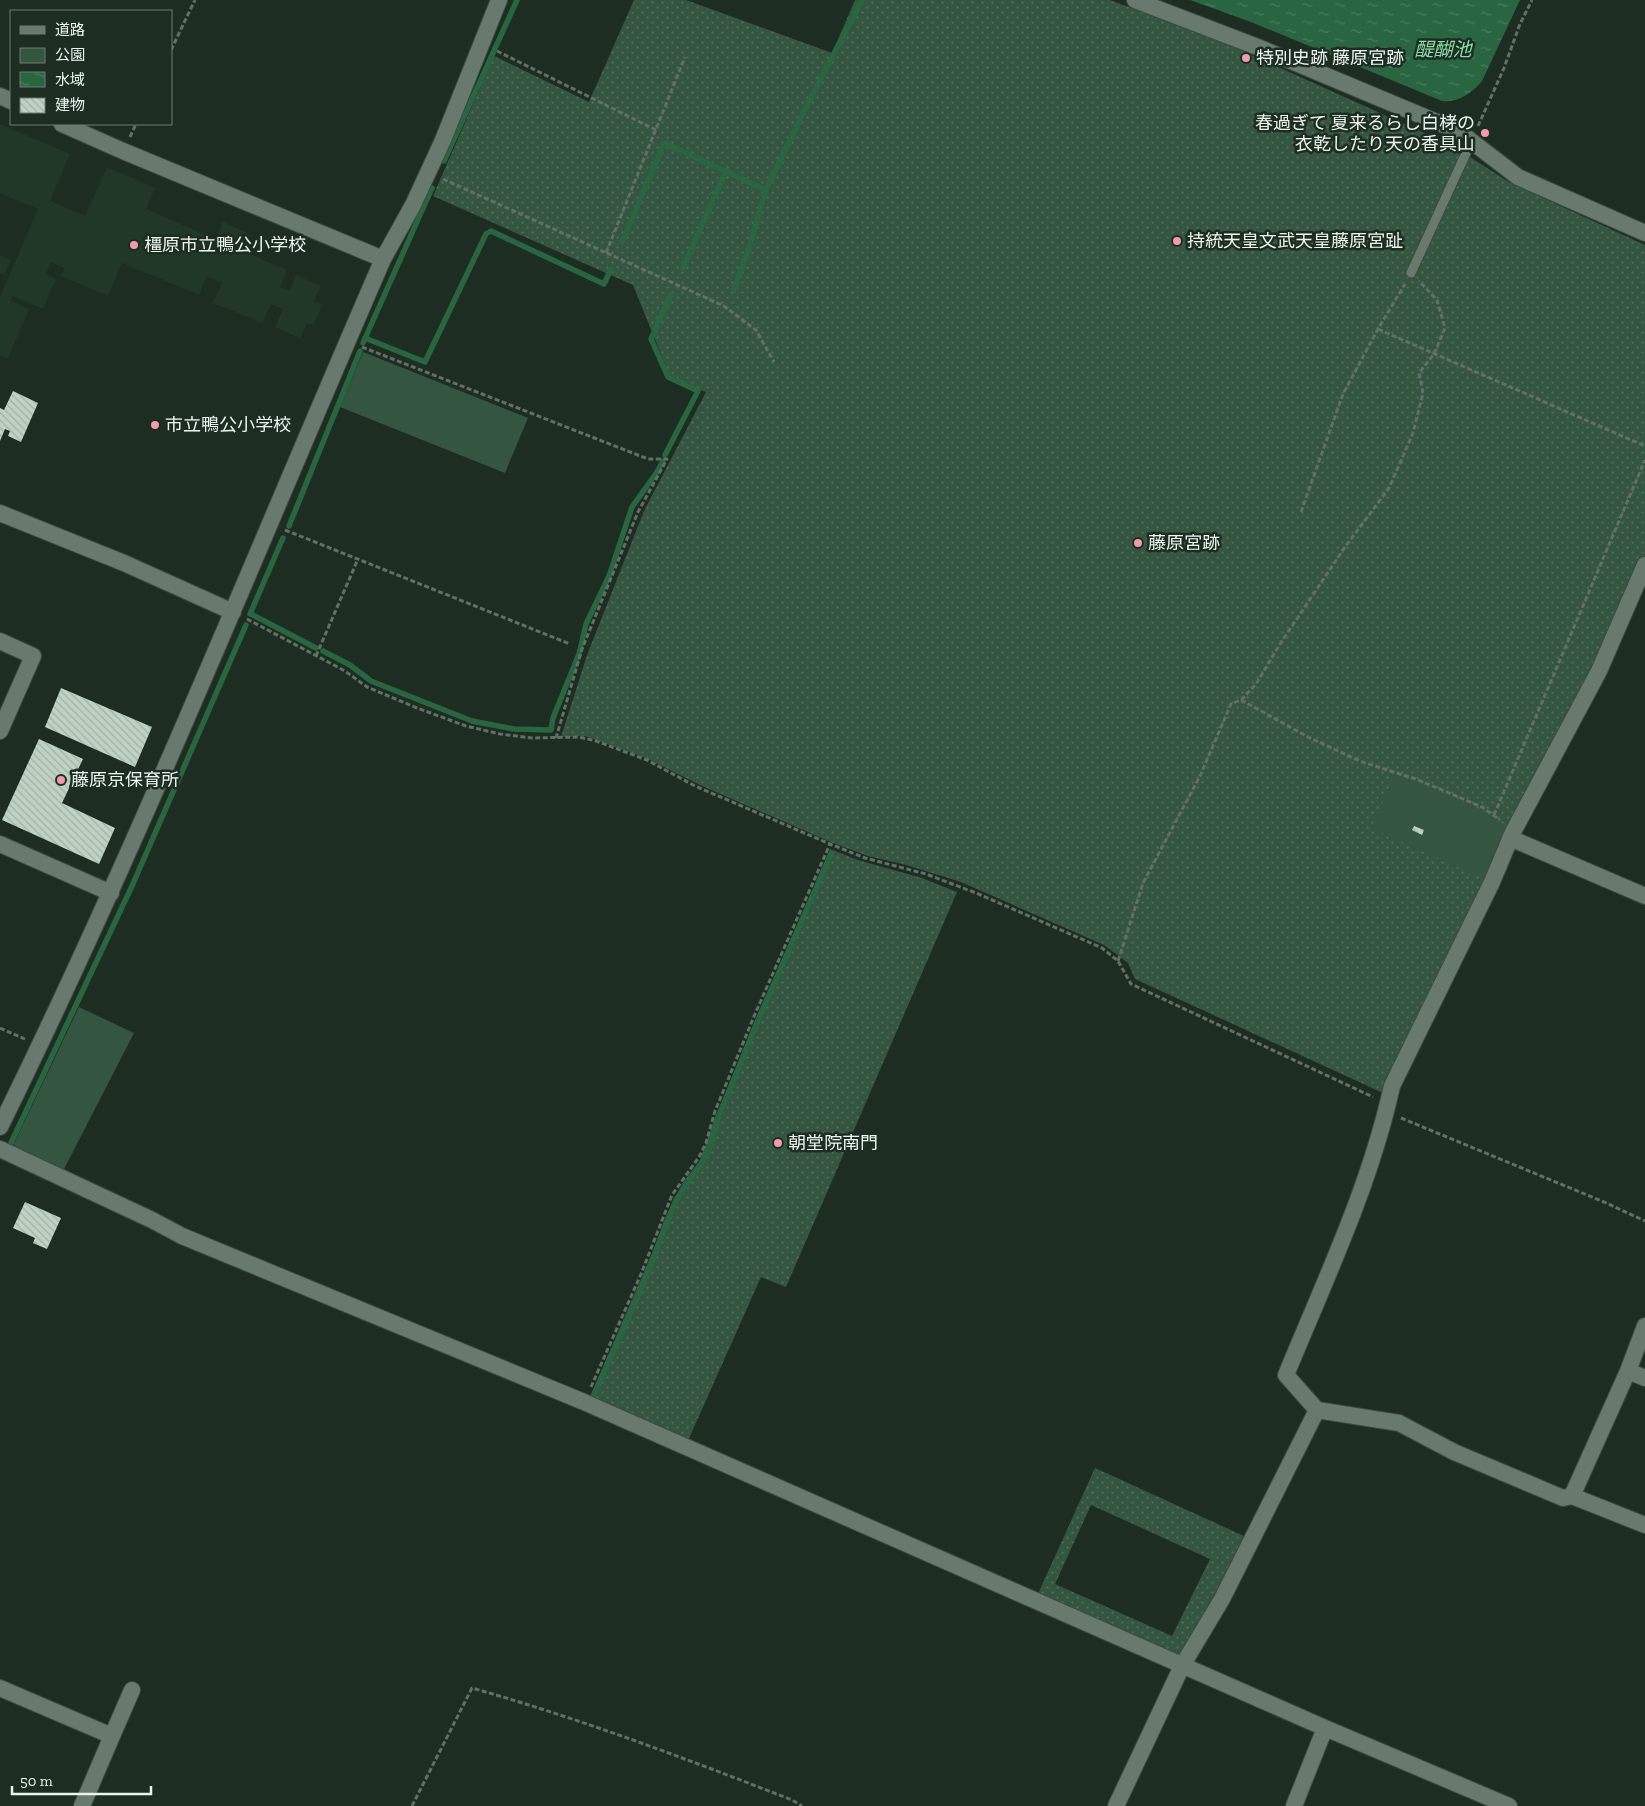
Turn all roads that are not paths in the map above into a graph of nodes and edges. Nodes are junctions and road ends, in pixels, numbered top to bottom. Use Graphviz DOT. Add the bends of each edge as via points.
graph roads {
  1 [pos="499,0"];
  2 [pos="1135,0"];
  3 [pos="64,125"];
  4 [pos="1472,140"];
  5 [pos="1645,233"];
  6 [pos="383,259"];
  7 [pos="1411,273"];
  8 [pos="0,513"];
  9 [pos="1645,564"];
  10 [pos="233,612"];
  11 [pos="0,641"];
  12 [pos="0,732"];
  13 [pos="1512,835"];
  14 [pos="0,844"];
  15 [pos="111,893"];
  16 [pos="1645,896"];
  17 [pos="0,1127"];
  18 [pos="0,1149"];
  19 [pos="1645,1326"];
  20 [pos="1628,1371"];
  21 [pos="1645,1378"];
  22 [pos="1317,1410"];
  23 [pos="1572,1496"];
  24 [pos="1645,1526"];
  25 [pos="1182,1666"];
  26 [pos="0,1688"];
  27 [pos="132,1690"];
  28 [pos="1325,1728"];
  29 [pos="112,1736"];
  30 [pos="82,1806"];
  31 [pos="1116,1806"];
  32 [pos="1294,1806"];
  33 [pos="1510,1806"];
  1 -- 6 [label="street" via="429,173"];
  2 -- 4 [label="street" via="1260,48 1458,131"];
  3 -- 6 [label="street"];
  4 -- 5 [label="street" via="1518,177"];
  4 -- 7 [label="lane"];
  6 -- 10 [label="street"];
  8 -- 10 [label="street"];
  9 -- 13 [label="street" via="1599,671"];
  10 -- 15 [label="street"];
  11 -- 12 [label="street" via="33,656"];
  13 -- 16 [label="street"];
  13 -- 22 [label="street" via="1392,1086 1368,1170 1346,1230 1286,1375"];
  14 -- 15 [label="street"];
  15 -- 17 [label="street"];
  18 -- 25 [label="street" via="182,1236 584,1402"];
  19 -- 20 [label="street"];
  20 -- 21 [label="street"];
  20 -- 23 [label="street"];
  22 -- 23 [label="street" via="1399,1423 1515,1479 1563,1498"];
  22 -- 25 [label="street" via="1222,1599"];
  23 -- 24 [label="street"];
  25 -- 28 [label="street"];
  25 -- 31 [label="street"];
  26 -- 29 [label="street"];
  27 -- 29 [label="street"];
  28 -- 32 [label="street"];
  28 -- 33 [label="street"];
  29 -- 30 [label="street"];
}
